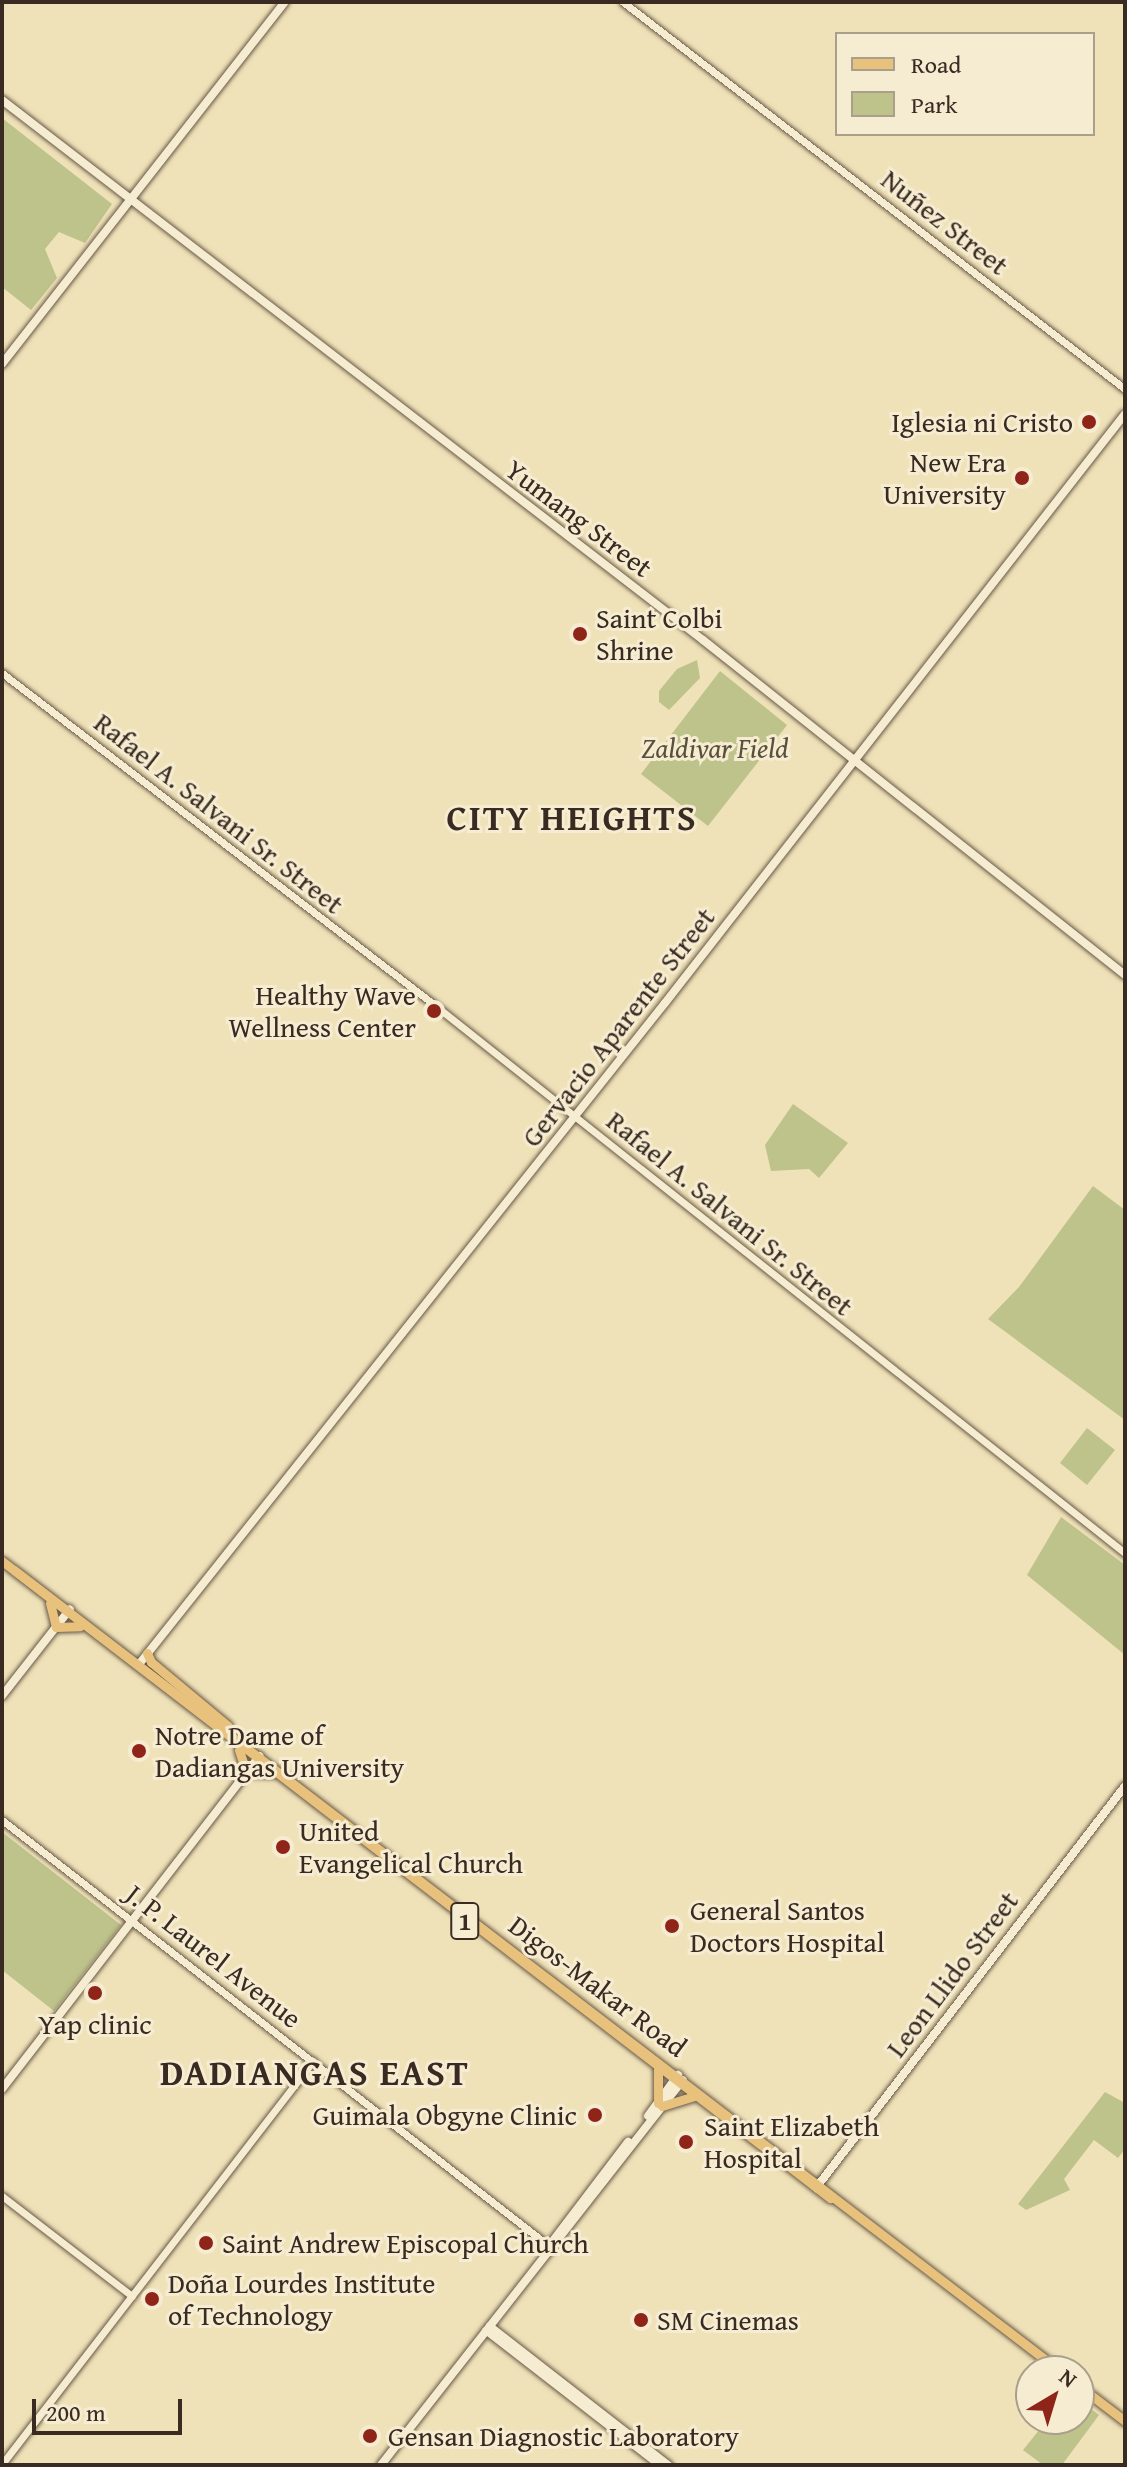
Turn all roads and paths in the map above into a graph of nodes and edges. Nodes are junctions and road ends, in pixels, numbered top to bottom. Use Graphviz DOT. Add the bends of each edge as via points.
graph roads {
  1 [pos="285,2"];
  2 [pos="623,2"];
  3 [pos="2,100"];
  4 [pos="131,200"];
  5 [pos="2,364"];
  6 [pos="1125,389"];
  7 [pos="1125,414"];
  8 [pos="2,673"];
  9 [pos="855,761"];
  10 [pos="1125,975"];
  11 [pos="576,1117"];
  12 [pos="1125,1553"];
  13 [pos="2,1561"];
  14 [pos="14,1570"];
  15 [pos="48,1600"];
  16 [pos="68,1611"];
  17 [pos="82,1626"];
  18 [pos="56,1627"];
  19 [pos="147,1653"];
  20 [pos="140,1663"];
  21 [pos="2,1696"];
  22 [pos="238,1742"];
  23 [pos="258,1758"];
  24 [pos="246,1772"];
  25 [pos="272,1773"];
  26 [pos="1125,1786"];
  27 [pos="2,1820"];
  28 [pos="132,1921"];
  29 [pos="313,2061"];
  30 [pos="658,2069"];
  31 [pos="679,2080"];
  32 [pos="2,2089"];
  33 [pos="694,2096"];
  34 [pos="660,2105"];
  35 [pos="817,2186"];
  36 [pos="2,2196"];
  37 [pos="549,2246"];
  38 [pos="132,2296"];
  39 [pos="487,2327"];
  40 [pos="1039,2355"];
  41 [pos="1095,2398"];
  42 [pos="1125,2421"];
  43 [pos="2,2464"];
  44 [pos="381,2465"];
  45 [pos="659,2465"];
  46 [pos="669,2465"];
  1 -- 4 [label="main road"];
  2 -- 6 [label="street, Nuñez Street"];
  3 -- 4 [label="main road, Yumang Street"];
  4 -- 5 [label="main road"];
  4 -- 9 [label="main road, Yumang Street"];
  7 -- 9 [label="main road, Gervacio Aparente Street"];
  8 -- 11 [label="street, Rafael A. Salvani Sr. Street"];
  9 -- 10 [label="main road, Yumang Street"];
  9 -- 11 [label="main road, Gervacio Aparente Street"];
  11 -- 12 [label="street, Rafael A. Salvani Sr. Street"];
  11 -- 19 [label="main road, Gervacio Aparente Street"];
  13 -- 14 [label="main road, Digos-Makar Road / 1"];
  14 -- 15 [label="main road, Digos-Makar Road / 1"];
  14 -- 16 [label="main road, Digos-Makar Road / 1"];
  15 -- 16 [label="main road, Digos-Makar Road / 1"];
  15 -- 18 [label="main road"];
  16 -- 17 [label="main road, Digos-Makar Road / 1"];
  16 -- 18 [label="main road"];
  16 -- 20 [label="main road, Digos-Makar Road / 1"];
  17 -- 18 [label="main road"];
  17 -- 22 [label="main road, Digos-Makar Road / 1"];
  18 -- 21 [label="main road"];
  19 -- 20 [label="main road, Gervacio Aparente Street"];
  19 -- 22 [label="main road" via="151,1662 220,1717"];
  20 -- 22 [label="main road, Digos-Makar Road / 1"];
  22 -- 23 [label="main road, Digos-Makar Road / 1"];
  22 -- 24 [label="main road"];
  23 -- 24 [label="main road"];
  23 -- 25 [label="main road, Digos-Makar Road / 1"];
  23 -- 31 [label="main road, Digos-Makar Road / 1"];
  24 -- 25 [label="main road"];
  24 -- 28 [label="main road"];
  25 -- 30 [label="main road, Digos-Makar Road / 1"];
  26 -- 35 [label="main road, Leon Llido Street"];
  27 -- 28 [label="street, J. P. Laurel Avenue"];
  28 -- 29 [label="street, J. P. Laurel Avenue"];
  28 -- 32 [label="main road"];
  29 -- 37 [label="street, J. P. Laurel Avenue"];
  29 -- 38 [label="street"];
  30 -- 31 [label="main road, Digos-Makar Road / 1"];
  30 -- 34 [label="main road"];
  31 -- 33 [label="main road, Digos-Makar Road / 1"];
  31 -- 34 [label="main road"];
  31 -- 35 [label="main road, Digos-Makar Road / 1"];
  33 -- 34 [label="main road"];
  33 -- 35 [label="main road, Digos-Makar Road / 1"];
  34 -- 37 [label="main road" via="557,2243"];
  35 -- 40 [label="main road, Digos-Makar Road / 1"];
  36 -- 38 [label="street"];
  37 -- 39 [label="main road"];
  38 -- 43 [label="street"];
  39 -- 44 [label="main road"];
  39 -- 45 [label="street"];
  39 -- 46 [label="street"];
  41 -- 42 [label="main road"];
}
